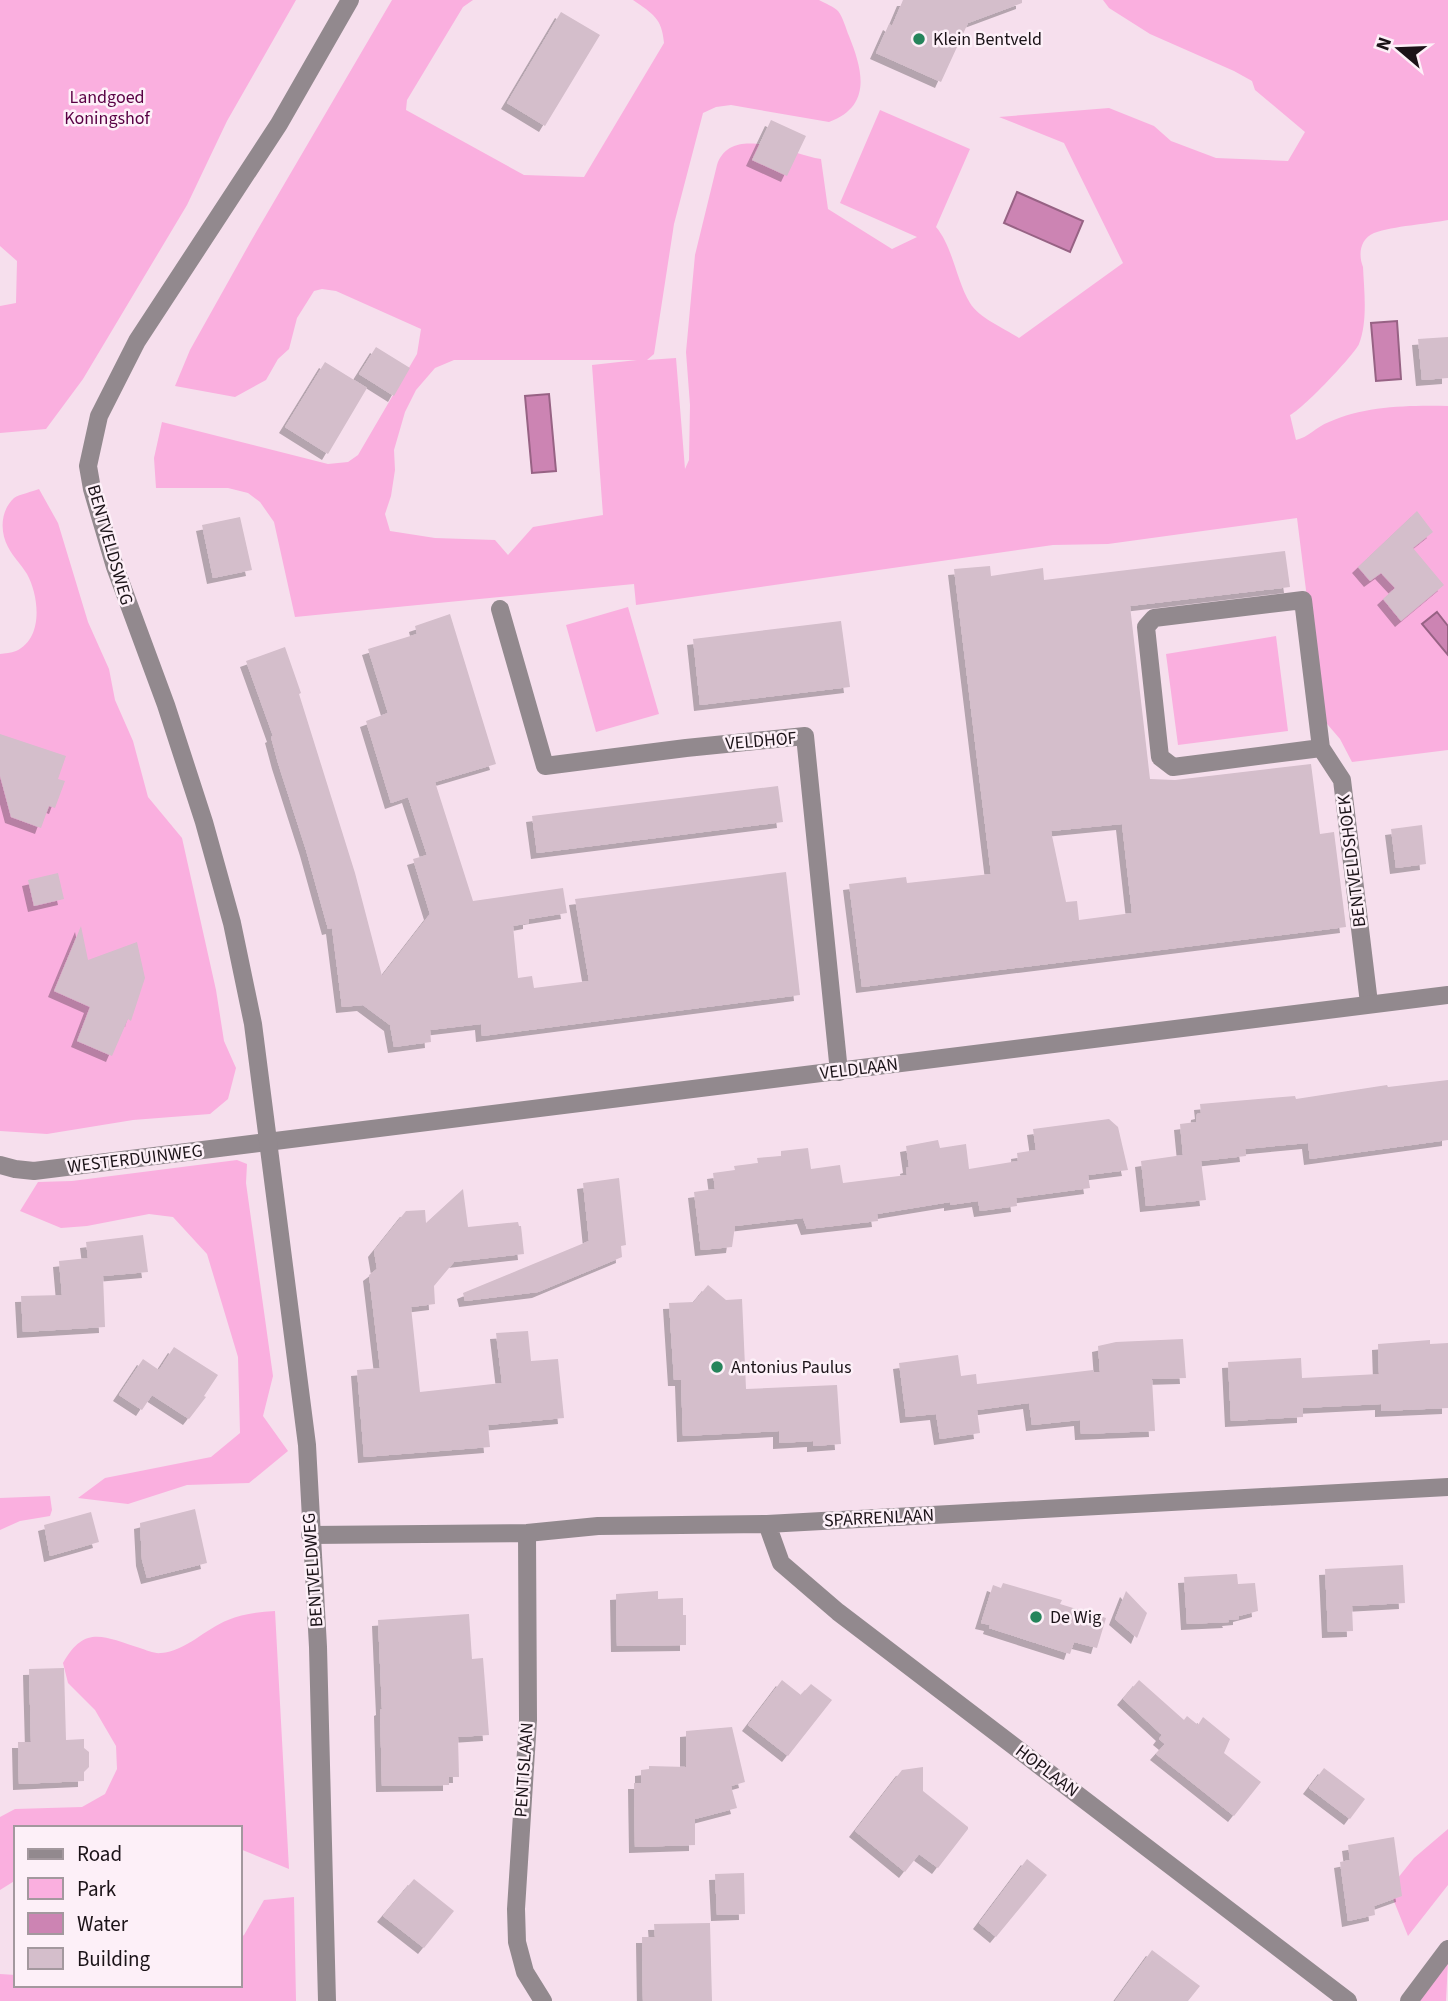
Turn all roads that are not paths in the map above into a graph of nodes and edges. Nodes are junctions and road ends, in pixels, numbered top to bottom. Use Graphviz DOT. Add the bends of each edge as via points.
graph roads {
  1 [pos="350,0"];
  2 [pos="500,609"];
  3 [pos="1321,748"];
  4 [pos="1448,995"];
  5 [pos="1369,1003"];
  6 [pos="839,1072"];
  7 [pos="270,1141"];
  8 [pos="0,1165"];
  9 [pos="1448,1487"];
  10 [pos="767,1524"];
  11 [pos="527,1533"];
  12 [pos="310,1535"];
  13 [pos="1448,1949"];
  14 [pos="327,2001"];
  15 [pos="544,2001"];
  16 [pos="1349,2001"];
  17 [pos="1409,2001"];
  1 -- 7 [label="street, BENTVELDSWEG" via="279,124 137,341 99,416 88,466 115,567 173,727 228,910 253,1024"];
  2 -- 6 [label="street, VELDHOF" via="545,766 805,736"];
  3 -- 3 [label="street, BENTVELDSHOEK" via="1303,600 1154,618 1146,627 1160,757 1173,767"];
  3 -- 5 [label="street, BENTVELDSHOEK" via="1342,780"];
  4 -- 5 [label="street, VELDLAAN"];
  5 -- 6 [label="street, VELDLAAN"];
  6 -- 7 [label="street, VELDLAAN"];
  7 -- 8 [label="street, WESTERDUINWEG" via="34,1171"];
  7 -- 12 [label="street, BENTVELDWEG" via="307,1445"];
  9 -- 10 [label="street, SPARRENLAAN"];
  10 -- 11 [label="street, SPARRENLAAN" via="598,1526"];
  10 -- 16 [label="street, HOPLAAN" via="781,1563 838,1612"];
  11 -- 12 [label="street, SPARRENLAAN"];
  11 -- 15 [label="street, PENTISLAAN" via="528,1720 516,1920 525,1972"];
  12 -- 14 [label="street, BENTVELDWEG" via="318,1647"];
  13 -- 17 [label="street"];
}
